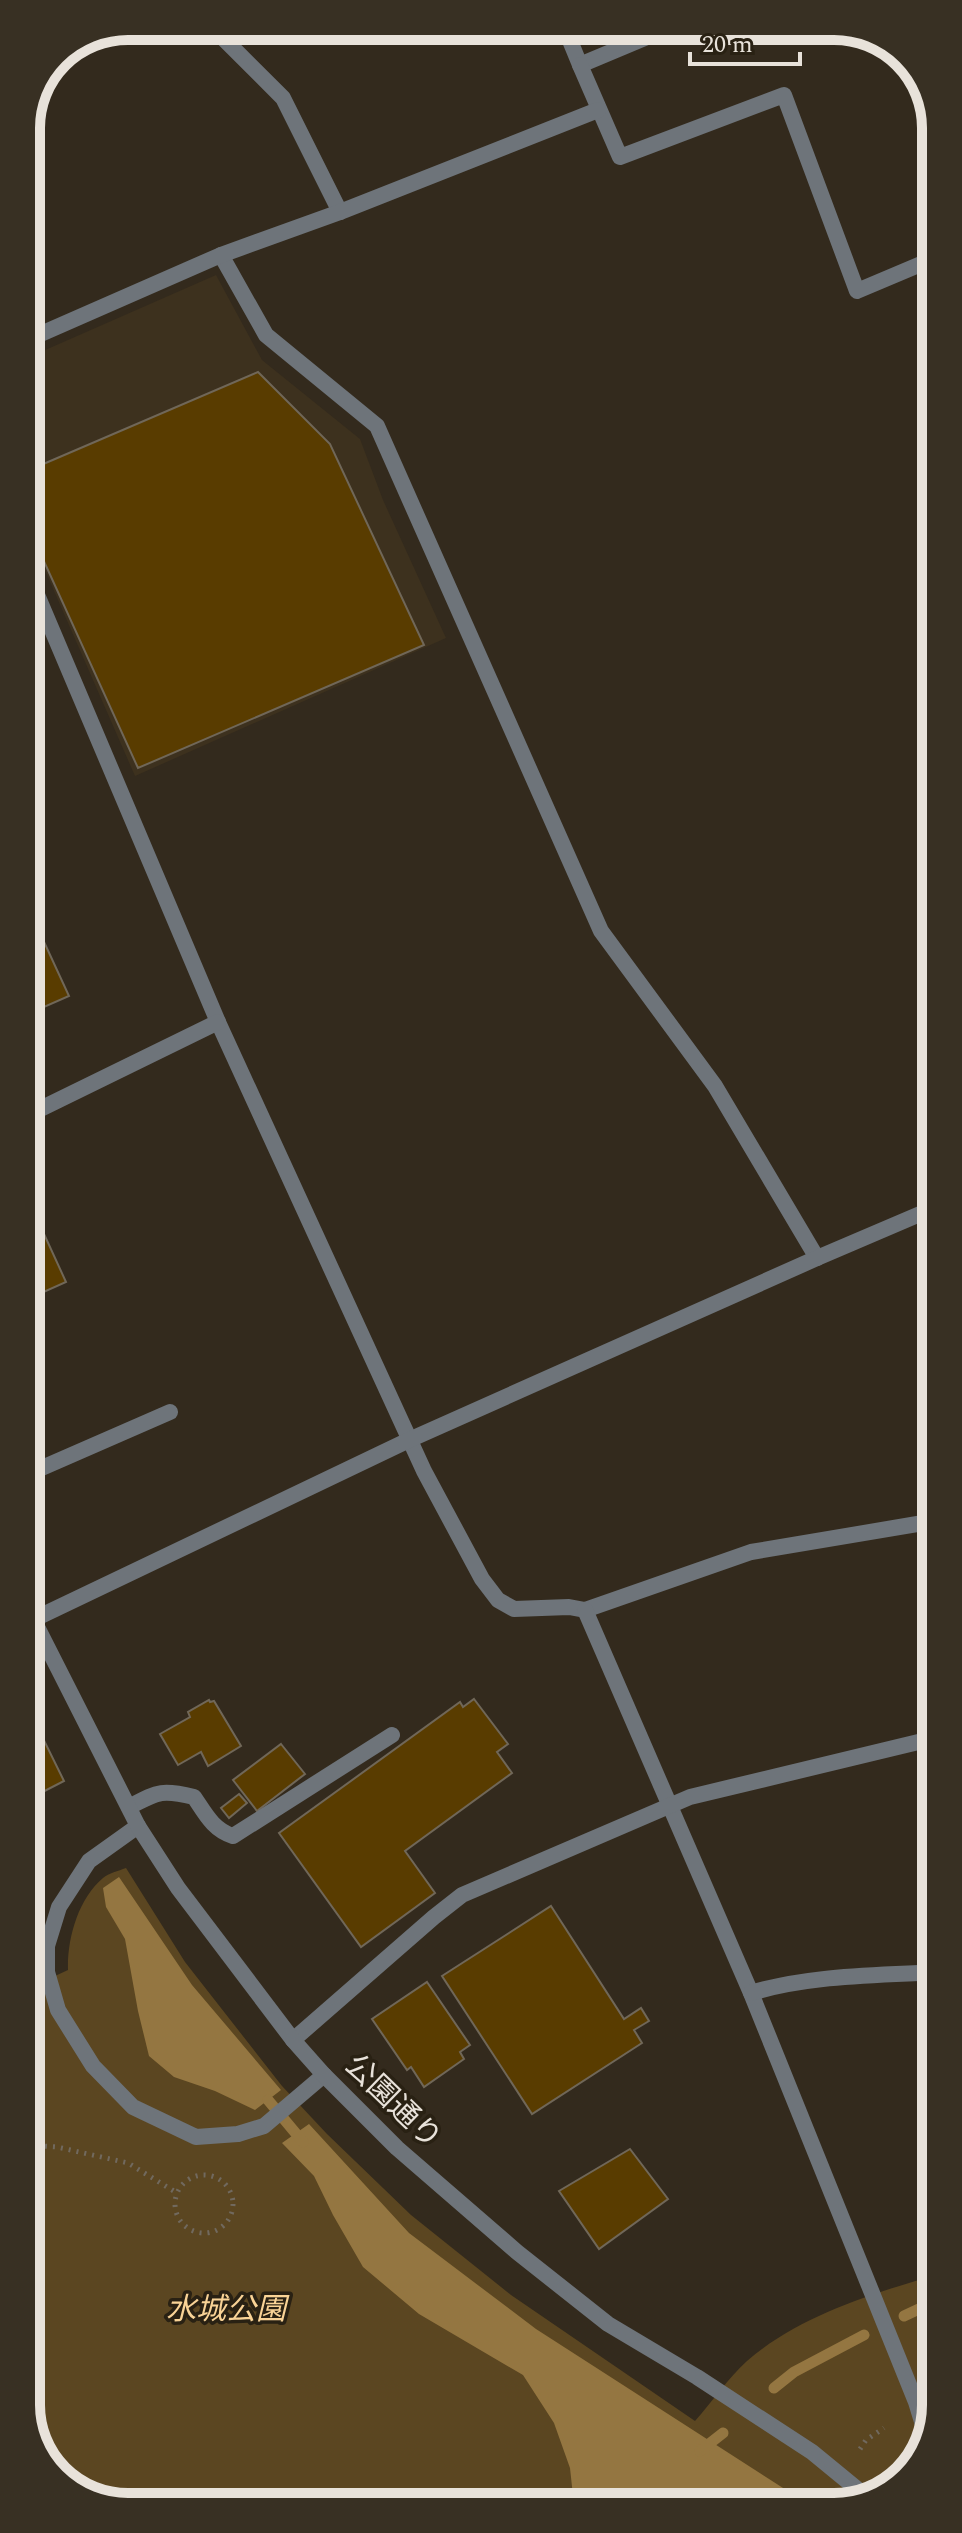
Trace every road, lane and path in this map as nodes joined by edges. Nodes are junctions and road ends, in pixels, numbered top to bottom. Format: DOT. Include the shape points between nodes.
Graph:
graph roads {
  1 [pos="225,40"];
  2 [pos="570,40"];
  3 [pos="640,40"];
  4 [pos="580,65"];
  5 [pos="598,110"];
  6 [pos="340,212"];
  7 [pos="221,255"];
  8 [pos="922,264"];
  9 [pos="40,334"];
  10 [pos="40,602"];
  11 [pos="218,1022"];
  12 [pos="40,1109"];
  13 [pos="922,1213"];
  14 [pos="817,1258"];
  15 [pos="170,1412"];
  16 [pos="409,1440"];
  17 [pos="40,1469"];
  18 [pos="922,1523"];
  19 [pos="585,1610"];
  20 [pos="40,1612"];
  21 [pos="40,1636"];
  22 [pos="392,1735"];
  23 [pos="922,1741"];
  24 [pos="669,1806"];
  25 [pos="129,1807"];
  26 [pos="138,1826"];
  27 [pos="922,1973"];
  28 [pos="751,1993"];
  29 [pos="293,2040"];
  30 [pos="324,2075"];
  31 [pos="40,2146"];
  32 [pos="217,2168"];
  33 [pos="215,2176"];
  34 [pos="177,2193"];
  35 [pos="921,2417"];
  36 [pos="884,2428"];
  37 [pos="860,2449"];
  38 [pos="858,2490"];
  1 -- 6 [label="street" via="283,98"];
  2 -- 4 [label="street"];
  3 -- 4 [label="street"];
  4 -- 5 [label="street"];
  5 -- 6 [label="street"];
  5 -- 8 [label="street" via="620,157 784,95 857,291"];
  6 -- 7 [label="street"];
  7 -- 9 [label="street"];
  7 -- 14 [label="street" via="266,335 377,426 601,931 715,1086"];
  10 -- 11 [label="street"];
  11 -- 12 [label="street"];
  11 -- 16 [label="street"];
  13 -- 14 [label="street"];
  14 -- 16 [label="street"];
  15 -- 17 [label="street"];
  16 -- 19 [label="street" via="498,1600 514,1609"];
  16 -- 20 [label="street"];
  18 -- 19 [label="street" via="751,1552"];
  19 -- 24 [label="street"];
  21 -- 25 [label="street, 公園通り"];
  22 -- 25 [label="street" via="233,1836 212,1823 194,1797 168,1791"];
  23 -- 24 [label="street"];
  24 -- 28 [label="street"];
  24 -- 29 [label="street" via="462,1895"];
  25 -- 26 [label="street, 公園通り"];
  26 -- 29 [label="street, 公園通り"];
  26 -- 30 [label="street" via="89,1861 59,1907 47,1946 47,1972 58,2010 93,2066 133,2107 196,2137 264,2126"];
  27 -- 28 [label="street" via="807,1980"];
  28 -- 35 [label="street"];
  29 -- 30 [label="street, 公園通り"];
  30 -- 38 [label="street, 公園通り" via="397,2148 608,2324 812,2452"];
  31 -- 34 [label="path" via="128,2163"];
  32 -- 33 [label="path"];
  33 -- 34 [label="path" via="193,2177"];
  33 -- 34 [label="path" via="225,2182 234,2203 232,2215 216,2231 194,2231 184,2225 177,2216"];
  36 -- 37 [label="path"];
}
